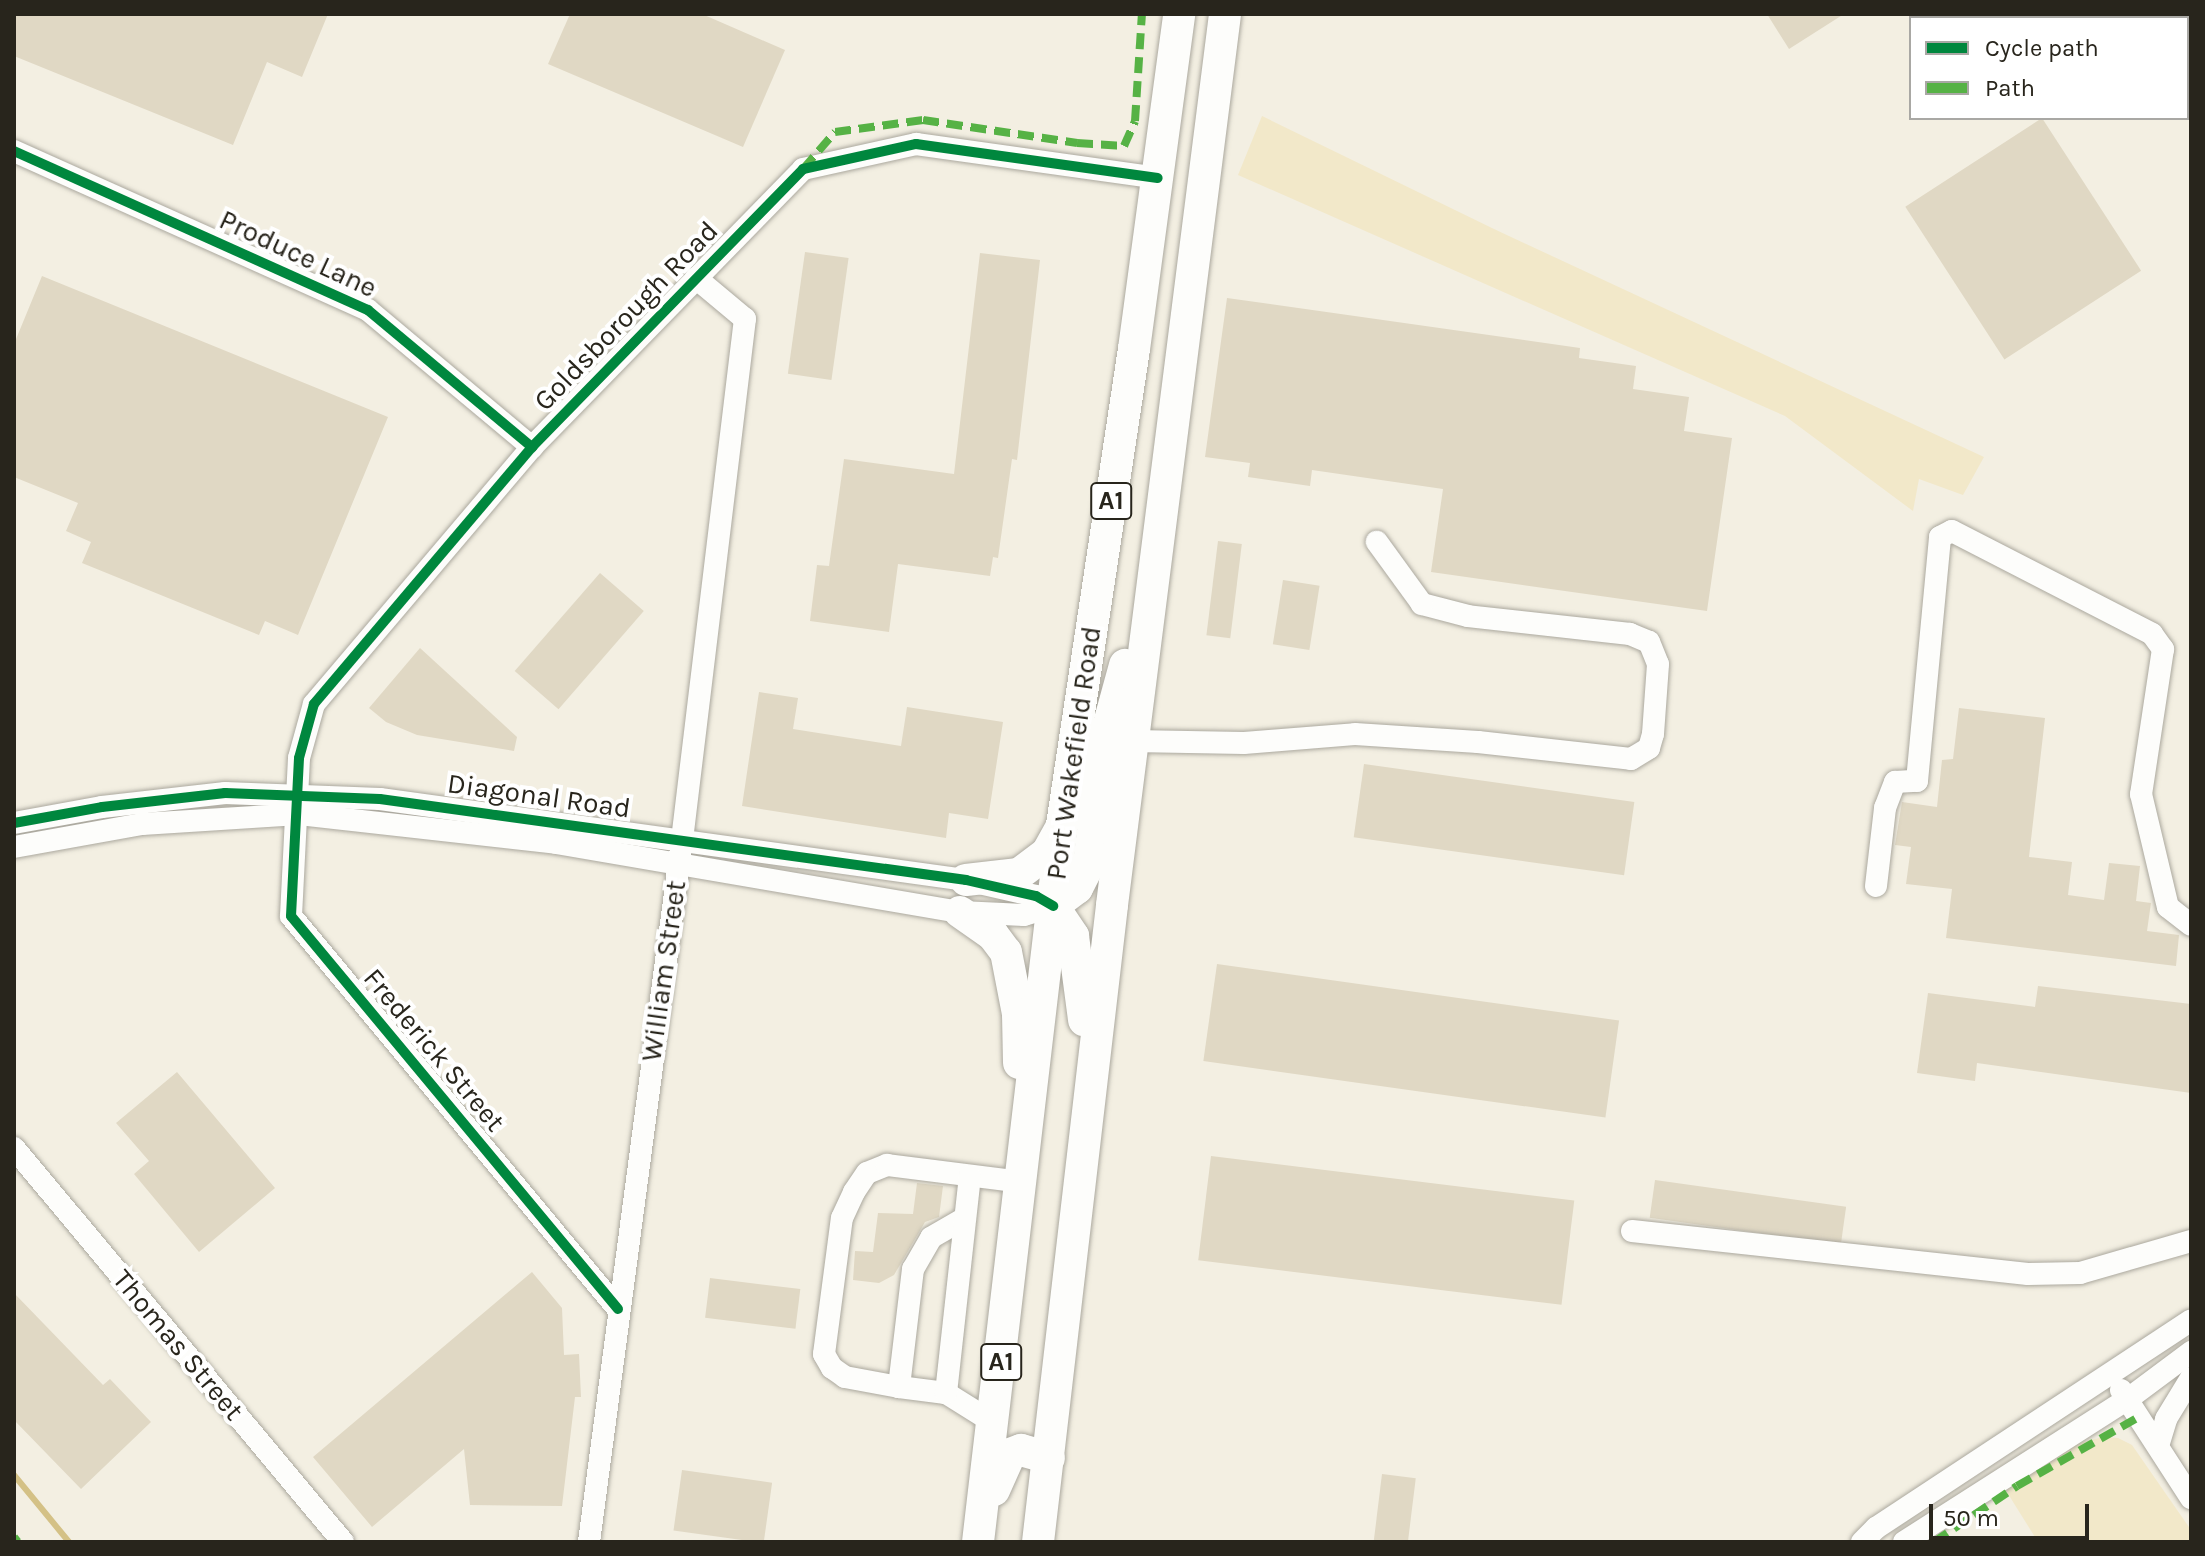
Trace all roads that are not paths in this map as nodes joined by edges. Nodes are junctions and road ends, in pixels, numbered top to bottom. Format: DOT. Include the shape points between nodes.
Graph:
graph roads {
  1 [pos="1179,14"];
  2 [pos="1225,14"];
  3 [pos="14,151"];
  4 [pos="1158,178"];
  5 [pos="696,278"];
  6 [pos="532,447"];
  7 [pos="1377,542"];
  8 [pos="1155,554"];
  9 [pos="1132,741"];
  10 [pos="299,804"];
  11 [pos="14,823"];
  12 [pos="1062,825"];
  13 [pos="682,840"];
  14 [pos="14,847"];
  15 [pos="679,863"];
  16 [pos="966,880"];
  17 [pos="1876,886"];
  18 [pos="1053,906"];
  19 [pos="960,912"];
  20 [pos="2191,925"];
  21 [pos="1089,1090"];
  22 [pos="14,1148"];
  23 [pos="970,1176"];
  24 [pos="1022,1182"];
  25 [pos="965,1218"];
  26 [pos="1632,1231"];
  27 [pos="2191,1241"];
  28 [pos="618,1309"];
  29 [pos="2191,1320"];
  30 [pos="2191,1352"];
  31 [pos="2111,1376"];
  32 [pos="2191,1378"];
  33 [pos="899,1387"];
  34 [pos="946,1393"];
  35 [pos="2128,1399"];
  36 [pos="994,1423"];
  37 [pos="2158,1446"];
  38 [pos="1049,1458"];
  39 [pos="2191,1498"];
  40 [pos="980,1530"];
  41 [pos="343,1542"];
  42 [pos="589,1542"];
  43 [pos="1038,1542"];
  44 [pos="1862,1542"];
  45 [pos="1904,1542"];
  1 -- 4 [label="highway, Port Wakefield Road / A1"];
  2 -- 8 [label="highway, Port Wakefield Road / A1"];
  3 -- 6 [label="street, Produce Lane" via="368,310"];
  4 -- 5 [label="street, Goldsborough Road" via="916,144 803,169"];
  4 -- 12 [label="highway, Port Wakefield Road / A1"];
  5 -- 6 [label="street, Goldsborough Road"];
  5 -- 13 [label="street, William Street" via="745,319"];
  6 -- 10 [label="street, Goldsborough Road" via="314,704 299,758"];
  7 -- 9 [label="street" via="1422,604 1468,616 1630,634 1649,642 1658,664 1649,748 1631,759 1355,734 1244,743"];
  8 -- 9 [label="highway, Port Wakefield Road / A1"];
  8 -- 18 [label="highway" via="1104,742 1089,864 1077,888"];
  9 -- 21 [label="highway, Port Wakefield Road / A1"];
  10 -- 11 [label="street, Diagonal Road" via="187,796"];
  10 -- 13 [label="street, Diagonal Road" via="453,808"];
  10 -- 14 [label="street, Diagonal Road"];
  10 -- 15 [label="street, Diagonal Road"];
  10 -- 28 [label="street, Frederick Street" via="291,916"];
  12 -- 16 [label="highway" via="1047,853 1019,874"];
  12 -- 18 [label="highway, Port Wakefield Road / A1"];
  13 -- 15 [label="street, William Street"];
  13 -- 16 [label="street, Diagonal Road"];
  15 -- 19 [label="street, Diagonal Road"];
  15 -- 28 [label="street, William Street"];
  16 -- 18 [label="street, Diagonal Road" via="1036,896"];
  17 -- 20 [label="street" via="1885,808 1895,782 1917,781 1940,537 1952,531 2152,634 2163,649 2141,794 2168,907"];
  18 -- 19 [label="street, Diagonal Road" via="1035,914"];
  18 -- 21 [label="highway" via="1073,936"];
  18 -- 24 [label="highway, Port Wakefield Road / A1"];
  19 -- 24 [label="highway" via="1001,943 1013,979"];
  21 -- 38 [label="highway, Port Wakefield Road / A1"];
  22 -- 41 [label="street, Thomas Street"];
  23 -- 24 [label="street"];
  23 -- 25 [label="street"];
  23 -- 33 [label="street" via="887,1165 867,1173 842,1218 826,1359 850,1379"];
  24 -- 36 [label="highway, Port Wakefield Road / A1"];
  25 -- 33 [label="street" via="931,1238 913,1269"];
  25 -- 34 [label="street"];
  26 -- 27 [label="street" via="2028,1274 2080,1273"];
  28 -- 42 [label="street, William Street"];
  29 -- 31 [label="street"];
  30 -- 35 [label="street"];
  31 -- 35 [label="street"];
  31 -- 44 [label="street"];
  32 -- 37 [label="street" via="2166,1419"];
  33 -- 34 [label="street"];
  34 -- 36 [label="street"];
  35 -- 37 [label="street"];
  35 -- 45 [label="street"];
  36 -- 40 [label="highway, Port Wakefield Road / A1"];
  37 -- 39 [label="street"];
  38 -- 40 [label="highway" via="1021,1450 1010,1454"];
  38 -- 43 [label="highway, Port Wakefield Road / A1"];
}
